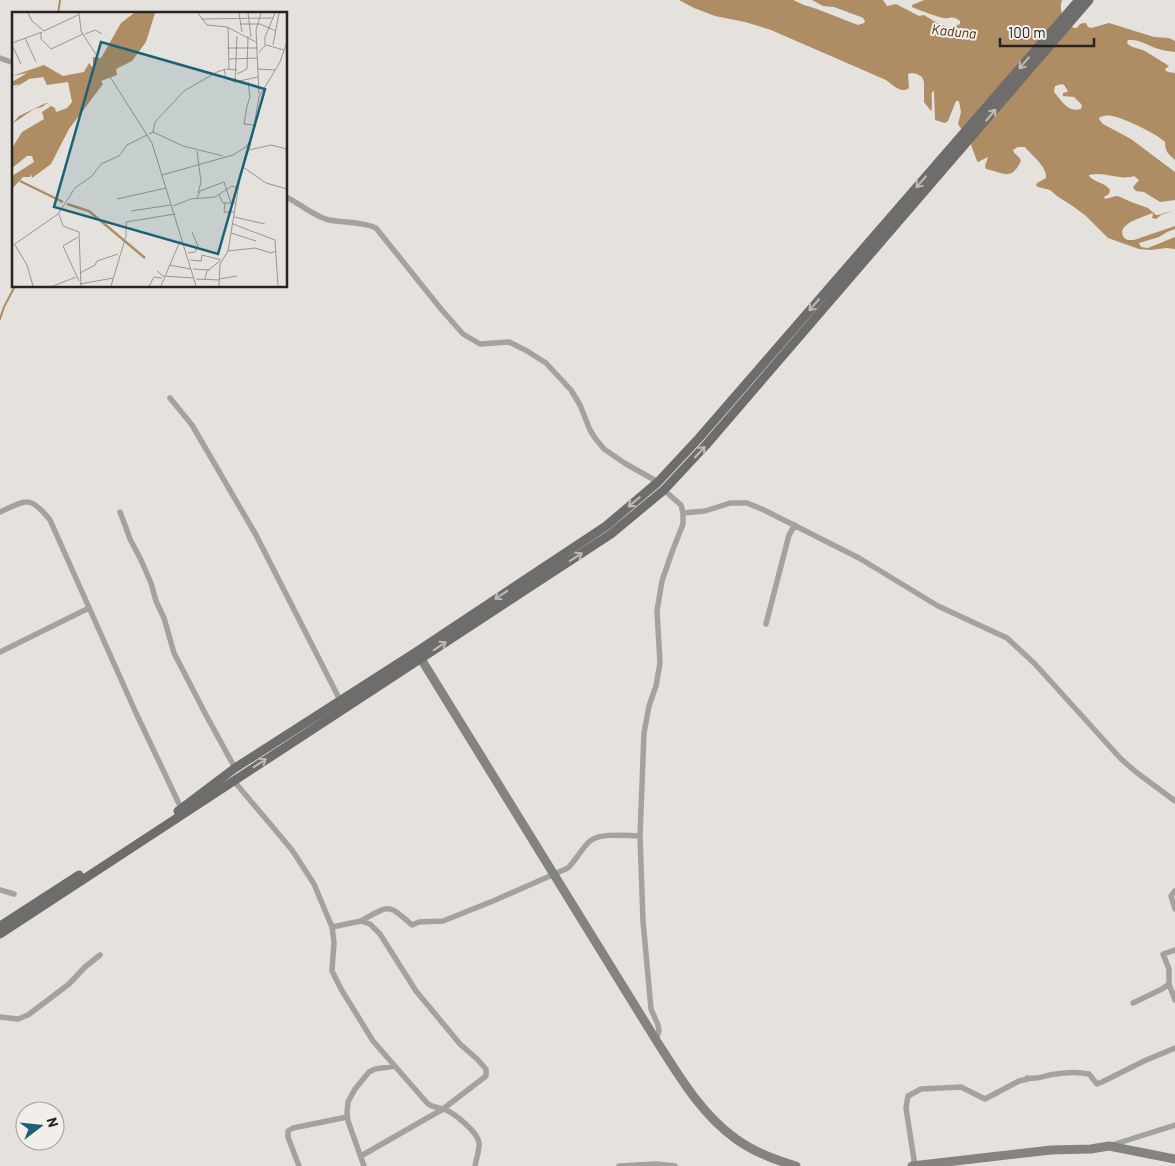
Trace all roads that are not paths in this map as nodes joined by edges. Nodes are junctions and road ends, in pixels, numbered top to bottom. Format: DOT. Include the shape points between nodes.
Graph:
graph roads {
  1 [pos="1079,0"];
  2 [pos="1089,0"];
  3 [pos="0,58"];
  4 [pos="12,62"];
  5 [pos="956,149"];
  6 [pos="288,198"];
  7 [pos="170,398"];
  8 [pos="661,486"];
  9 [pos="0,512"];
  10 [pos="120,512"];
  11 [pos="683,513"];
  12 [pos="795,525"];
  13 [pos="89,608"];
  14 [pos="766,624"];
  15 [pos="0,652"];
  16 [pos="418,655"];
  17 [pos="340,700"];
  18 [pos="235,768"];
  19 [pos="234,781"];
  20 [pos="1175,801"];
  21 [pos="181,808"];
  22 [pos="640,836"];
  23 [pos="554,875"];
  24 [pos="0,890"];
  25 [pos="1175,891"];
  26 [pos="14,894"];
  27 [pos="1175,909"];
  28 [pos="361,921"];
  29 [pos="0,926"];
  30 [pos="332,927"];
  31 [pos="0,934"];
  32 [pos="1175,952"];
  33 [pos="100,955"];
  34 [pos="1169,984"];
  35 [pos="1175,1000"];
  36 [pos="1132,1002"];
  37 [pos="0,1017"];
  38 [pos="656,1040"];
  39 [pos="1175,1048"];
  40 [pos="395,1066"];
  41 [pos="443,1109"];
  42 [pos="348,1117"];
  43 [pos="1175,1125"];
  44 [pos="1110,1146"];
  45 [pos="361,1156"];
  46 [pos="1175,1159"];
  47 [pos="299,1166"];
  48 [pos="364,1166"];
  49 [pos="476,1166"];
  50 [pos="620,1166"];
  51 [pos="675,1166"];
  52 [pos="796,1166"];
  53 [pos="914,1166"];
  1 -- 5 [label="main road, one-way"];
  5 -- 2 [label="main road, one-way"];
  3 -- 4 [label="street"];
  5 -- 8 [label="main road" via="699,438"];
  6 -- 8 [label="street" via="316,216 376,228 463,334 480,344 509,342 546,364 571,390 594,438 604,449"];
  7 -- 17 [label="street" via="192,425 256,535"];
  8 -- 11 [label="street" via="681,505"];
  8 -- 16 [label="main road"];
  9 -- 13 [label="street" via="22,502 37,505 50,520"];
  10 -- 18 [label="street" via="151,583 174,652"];
  11 -- 12 [label="street" via="705,511 730,503 747,503"];
  11 -- 22 [label="street" via="683,524 662,581 657,611 660,663 644,733"];
  12 -- 14 [label="street" via="789,535"];
  12 -- 20 [label="street" via="860,558 938,606 1007,638 1036,664 1121,759"];
  13 -- 15 [label="street"];
  13 -- 21 [label="street"];
  16 -- 17 [label="main road"];
  19 -- 16 [label="main road, one-way"];
  16 -- 23 [label="main road"];
  17 -- 18 [label="main road"];
  18 -- 21 [label="main road"];
  19 -- 30 [label="street" via="292,850 314,884"];
  19 -- 31 [label="main road"];
  21 -- 29 [label="main road"];
  22 -- 23 [label="street" via="597,837 568,868"];
  22 -- 38 [label="street" via="642,921 651,1008 659,1031"];
  23 -- 28 [label="street" via="443,921 412,925 388,908"];
  23 -- 38 [label="main road"];
  24 -- 26 [label="street"];
  25 -- 27 [label="street" via="1171,896"];
  28 -- 30 [label="street"];
  28 -- 41 [label="street" via="370,924 380,934 416,991 460,1044 486,1068 486,1076"];
  30 -- 40 [label="street" via="332,971 335,979 373,1041"];
  32 -- 34 [label="street" via="1163,954 1169,969"];
  33 -- 37 [label="street" via="69,984 28,1014 18,1019"];
  34 -- 35 [label="street"];
  34 -- 36 [label="street"];
  38 -- 52 [label="main road" via="694,1098 720,1125 756,1151"];
  39 -- 53 [label="street" via="1097,1084 1089,1074 1055,1074 1019,1081 985,1099 962,1087 922,1089 908,1096 906,1108"];
  40 -- 41 [label="street" via="428,1104"];
  40 -- 42 [label="street" via="369,1072 348,1102"];
  41 -- 45 [label="street"];
  41 -- 49 [label="street" via="454,1114 476,1135 479,1143"];
  42 -- 45 [label="street"];
  42 -- 47 [label="street" via="288,1131"];
  43 -- 44 [label="street"];
  44 -- 46 [label="main road"];
  44 -- 53 [label="main road"];
  45 -- 48 [label="street"];
  50 -- 51 [label="street"];
}
